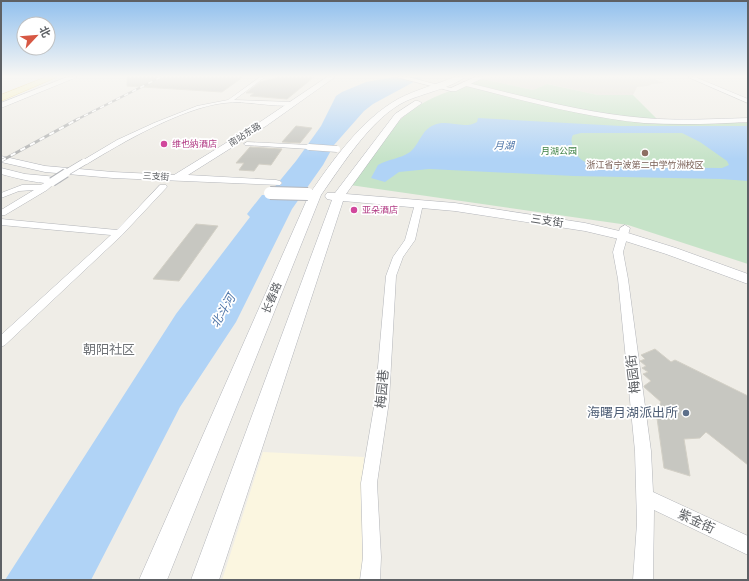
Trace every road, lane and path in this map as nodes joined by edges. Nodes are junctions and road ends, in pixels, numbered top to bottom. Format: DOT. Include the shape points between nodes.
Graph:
graph roads {
  1 [pos="210,104"];
  2 [pos="293,104"];
  3 [pos="304,104"];
  4 [pos="395,104"];
  5 [pos="415,104"];
  6 [pos="552,104"];
  7 [pos="748,120"];
  8 [pos="247,144"];
  9 [pos="342,149"];
  10 [pos="1,159"];
  11 [pos="1,171"];
  12 [pos="176,178"];
  13 [pos="193,179"];
  14 [pos="163,187"];
  15 [pos="44,188"];
  16 [pos="273,188"];
  17 [pos="314,190"];
  18 [pos="342,192"];
  19 [pos="1,196"];
  20 [pos="419,204"];
  21 [pos="1,218"];
  22 [pos="120,232"];
  23 [pos="624,232"];
  24 [pos="748,268"];
  25 [pos="748,279"];
  26 [pos="1,342"];
  27 [pos="645,498"];
  28 [pos="748,546"];
  29 [pos="154,580"];
  30 [pos="205,580"];
  31 [pos="370,580"];
  32 [pos="643,580"];
  1 -- 15 [label="street, bridge" via="153,125 119,142"];
  2 -- 12 [label="main road, 南站东路"];
  3 -- 8 [label="main road, 南站东路"];
  4 -- 9 [label="main road, 长春路"];
  5 -- 18 [label="main road, 长春路" via="398,116"];
  6 -- 7 [label="street" via="668,122"];
  8 -- 9 [label="street, bridge"];
  8 -- 13 [label="main road, 南站东路"];
  9 -- 17 [label="main road, 长春路"];
  10 -- 12 [label="main road, 三支街" via="45,169"];
  11 -- 14 [label="main road, 三支街" via="26,177"];
  12 -- 13 [label="main road, 三支街"];
  13 -- 16 [label="main road, 三支街"];
  14 -- 16 [label="main road, 三支街"];
  14 -- 22 [label="street"];
  15 -- 19 [label="street" via="15,188"];
  15 -- 21 [label="street"];
  16 -- 17 [label="main road, 三支街, bridge"];
  17 -- 18 [label="main road, 三支街"];
  17 -- 29 [label="main road, 长春路"];
  18 -- 20 [label="main road, 三支街"];
  18 -- 23 [label="main road, 三支街" via="435,197"];
  18 -- 30 [label="main road, 长春路"];
  20 -- 23 [label="main road, 三支街"];
  20 -- 31 [label="street, 梅园巷" via="410,240 398,257 391,276 382,401 370,483"];
  21 -- 22 [label="street"];
  22 -- 26 [label="street"];
  23 -- 24 [label="main road, 三支街"];
  23 -- 25 [label="main road, 三支街"];
  23 -- 27 [label="street, 梅园街" via="618,252 643,451"];
  27 -- 28 [label="street, 紫金街"];
  27 -- 32 [label="street, 梅园街"];
}
